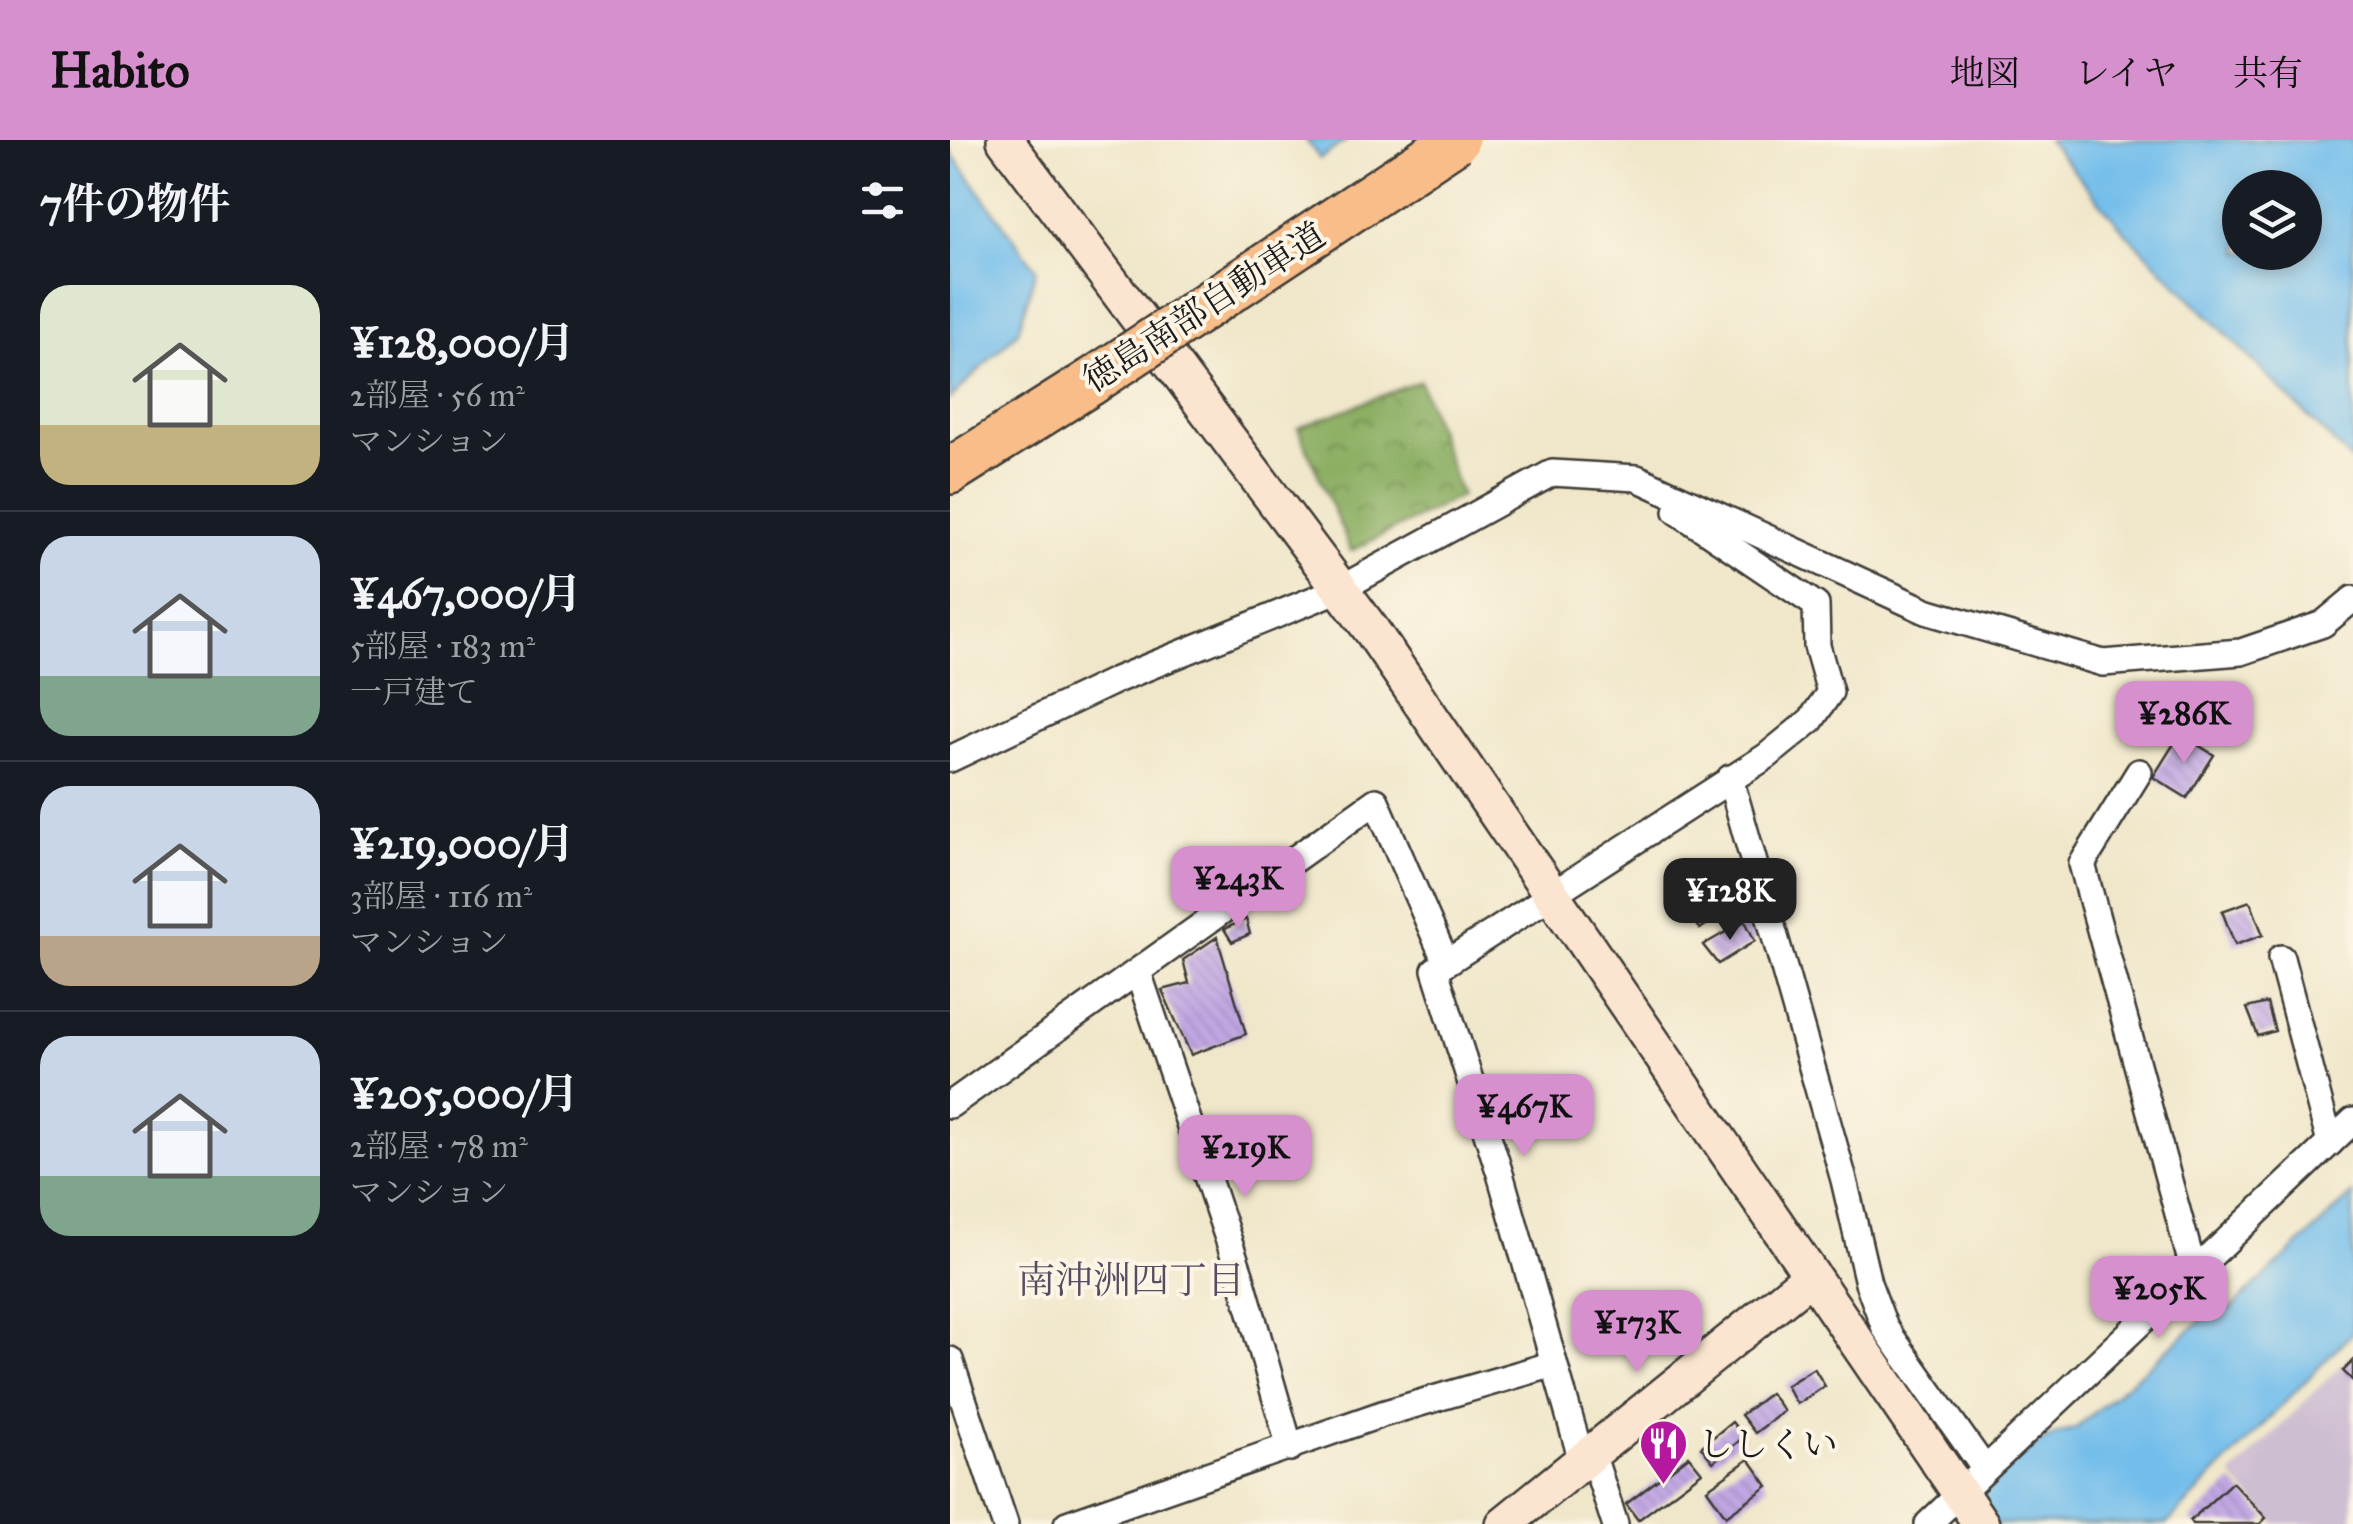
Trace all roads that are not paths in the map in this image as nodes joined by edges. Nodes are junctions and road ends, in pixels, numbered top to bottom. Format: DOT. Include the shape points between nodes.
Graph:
graph roads {
  1 [pos="1005,140"];
  2 [pos="1456,140"];
  3 [pos="950,471"];
  4 [pos="1604,476"];
  5 [pos="1340,589"];
  6 [pos="2353,600"];
  7 [pos="950,759"];
  8 [pos="2139,772"];
  9 [pos="1730,778"];
  10 [pos="1552,892"];
  11 [pos="2281,958"];
  12 [pos="1446,962"];
  13 [pos="1138,972"];
  14 [pos="950,1105"];
  15 [pos="2353,1121"];
  16 [pos="2330,1143"];
  17 [pos="2194,1272"];
  18 [pos="1811,1276"];
  19 [pos="950,1360"];
  20 [pos="1554,1364"];
  21 [pos="1290,1448"];
  22 [pos="1587,1457"];
  23 [pos="1971,1480"];
  24 [pos="1005,1524"];
  25 [pos="1066,1524"];
  26 [pos="1504,1524"];
  27 [pos="1615,1524"];
  28 [pos="1928,1524"];
  29 [pos="1981,1524"];
  1 -- 5 [label="street"];
  2 -- 3 [label="highway, 徳島南部自動車道, bridge"];
  4 -- 5 [label="street" via="1552,473"];
  4 -- 6 [label="street" via="1636,478 1926,611 2102,663 2242,652 2323,624"];
  4 -- 9 [label="street" via="1678,511 1816,605 1817,646 1830,692 1811,720"];
  5 -- 7 [label="street" via="1116,680"];
  5 -- 10 [label="street"];
  8 -- 17 [label="street" via="2082,864"];
  9 -- 10 [label="street"];
  9 -- 23 [label="street" via="1874,1298"];
  10 -- 12 [label="street"];
  10 -- 18 [label="street"];
  11 -- 16 [label="street"];
  12 -- 13 [label="street" via="1376,801"];
  12 -- 20 [label="street" via="1435,970"];
  13 -- 14 [label="street"];
  13 -- 21 [label="street" via="1240,1274"];
  15 -- 16 [label="street"];
  16 -- 17 [label="street"];
  17 -- 23 [label="street"];
  18 -- 22 [label="street"];
  18 -- 23 [label="street"];
  19 -- 24 [label="street"];
  20 -- 21 [label="street"];
  20 -- 22 [label="street"];
  21 -- 25 [label="street"];
  22 -- 26 [label="street"];
  22 -- 27 [label="street"];
  23 -- 28 [label="street"];
  23 -- 29 [label="street"];
}
